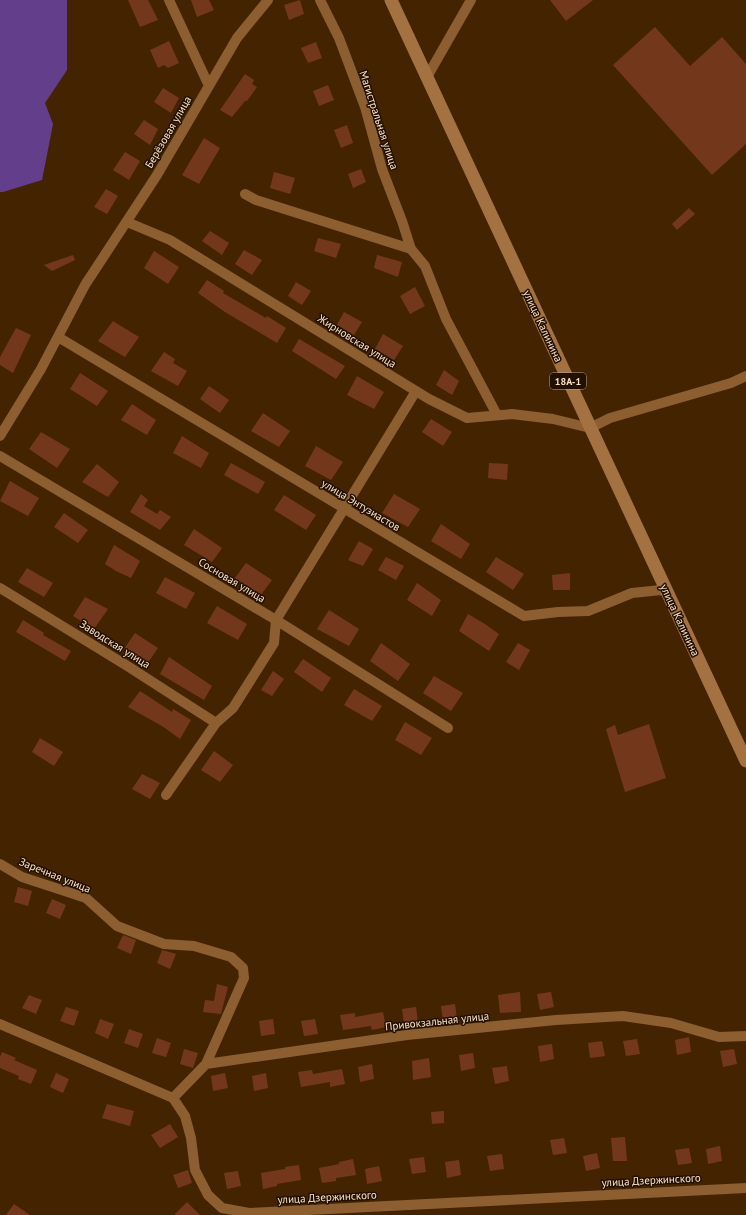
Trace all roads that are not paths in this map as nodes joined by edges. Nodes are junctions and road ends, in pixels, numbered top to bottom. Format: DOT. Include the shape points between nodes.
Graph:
graph roads {
  1 [pos="168,0"];
  2 [pos="268,0"];
  3 [pos="320,0"];
  4 [pos="391,0"];
  5 [pos="472,0"];
  6 [pos="427,77"];
  7 [pos="209,86"];
  8 [pos="246,194"];
  9 [pos="127,222"];
  10 [pos="411,249"];
  11 [pos="58,337"];
  12 [pos="746,376"];
  13 [pos="416,391"];
  14 [pos="497,415"];
  15 [pos="590,428"];
  16 [pos="0,436"];
  17 [pos="0,456"];
  18 [pos="344,509"];
  19 [pos="0,588"];
  20 [pos="668,594"];
  21 [pos="276,620"];
  22 [pos="216,723"];
  23 [pos="448,728"];
  24 [pos="746,761"];
  25 [pos="166,795"];
  26 [pos="0,864"];
  27 [pos="0,1024"];
  28 [pos="746,1036"];
  29 [pos="206,1064"];
  30 [pos="173,1098"];
  31 [pos="746,1188"];
  32 [pos="228,1212"];
  1 -- 7 [label="street"];
  2 -- 7 [label="street, Берёзовая улица" via="237,38"];
  3 -- 10 [label="street, Магистральная улица" via="339,38 362,100 382,169"];
  4 -- 6 [label="main road, улица Калинина / 18А-1"];
  5 -- 6 [label="street"];
  6 -- 15 [label="main road, улица Калинина / 18А-1"];
  7 -- 9 [label="street, Берёзовая улица"];
  8 -- 10 [label="street" via="256,200"];
  9 -- 11 [label="street, Берёзовая улица" via="85,285"];
  9 -- 13 [label="street, Жирновская улица" via="170,240"];
  10 -- 14 [label="street, Магистральная улица" via="425,266 446,319"];
  11 -- 16 [label="street, Берёзовая улица"];
  11 -- 18 [label="street, улица Энтузиастов"];
  12 -- 15 [label="street" via="731,383 610,418"];
  13 -- 14 [label="street, Жирновская улица" via="467,418"];
  13 -- 18 [label="street"];
  14 -- 15 [label="street, Жирновская улица" via="512,414 553,419"];
  15 -- 20 [label="main road, улица Калинина / 18А-1"];
  17 -- 21 [label="street, Сосновая улица"];
  18 -- 20 [label="street, улица Энтузиастов" via="524,616 588,611 632,594 661,590"];
  18 -- 21 [label="street"];
  19 -- 22 [label="street, Заводская улица" via="129,666"];
  20 -- 24 [label="main road, улица Калинина / 18А-1"];
  21 -- 22 [label="street" via="274,643 233,708"];
  21 -- 23 [label="street, Сосновая улица"];
  22 -- 25 [label="street"];
  26 -- 29 [label="street, Заречная улица" via="22,877 86,898 117,926 164,944 194,946 231,958 244,968 244,978"];
  27 -- 30 [label="street"];
  28 -- 29 [label="street, Привокзальная улица" via="720,1036 671,1023 623,1016 407,1035"];
  29 -- 30 [label="street"];
  30 -- 32 [label="street, улица Дзержинского" via="185,1116 195,1170 208,1195"];
  31 -- 32 [label="street, улица Дзержинского"];
}
